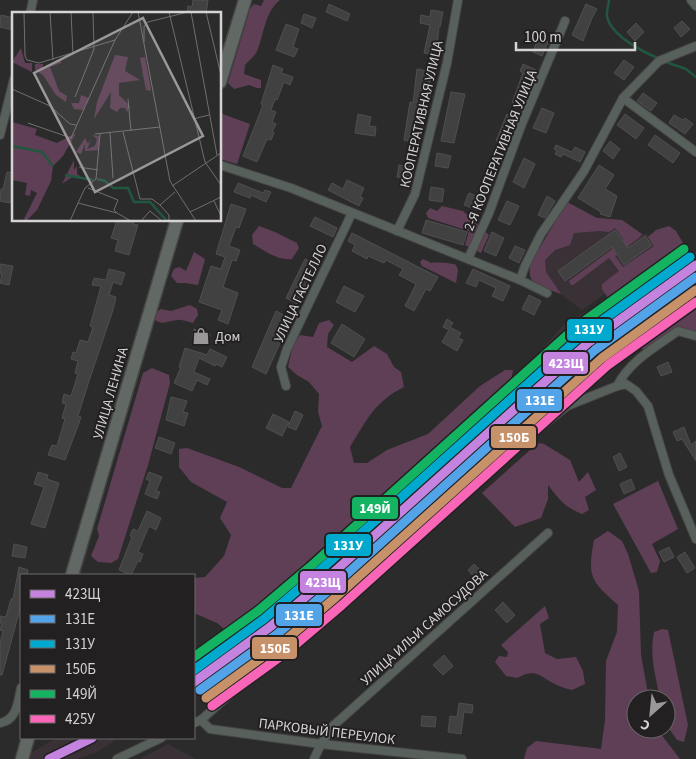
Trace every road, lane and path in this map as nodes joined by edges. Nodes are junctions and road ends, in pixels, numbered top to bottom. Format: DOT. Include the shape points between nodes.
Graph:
graph roads {
  1 [pos="245,0"];
  2 [pos="458,0"];
  3 [pos="691,0"];
  4 [pos="696,6"];
  5 [pos="565,21"];
  6 [pos="696,46"];
  7 [pos="221,79"];
  8 [pos="12,85"];
  9 [pos="623,98"];
  10 [pos="3,114"];
  11 [pos="0,135"];
  12 [pos="696,152"];
  13 [pos="221,165"];
  14 [pos="352,212"];
  15 [pos="177,221"];
  16 [pos="397,230"];
  17 [pos="468,259"];
  18 [pos="520,280"];
  19 [pos="547,293"];
  20 [pos="696,336"];
  21 [pos="286,386"];
  22 [pos="616,386"];
  23 [pos="548,533"];
  24 [pos="696,539"];
  25 [pos="72,574"];
  26 [pos="20,692"];
  27 [pos="197,721"];
  28 [pos="0,723"];
  29 [pos="28,739"];
  30 [pos="159,739"];
  31 [pos="321,744"];
  32 [pos="451,758"];
  33 [pos="22,759"];
  34 [pos="117,759"];
  35 [pos="314,759"];
  36 [pos="462,759"];
  1 -- 7 [label="main road"];
  2 -- 16 [label="street, КООПЕРАТИВНАЯ УЛИЦА" via="447,63 416,194"];
  3 -- 4 [label="street"];
  5 -- 17 [label="street, 2-Я КООПЕРАТИВНАЯ УЛИЦА"];
  6 -- 9 [label="street" via="659,61"];
  8 -- 10 [label="street"];
  9 -- 12 [label="street"];
  9 -- 18 [label="street" via="584,171 540,234"];
  10 -- 11 [label="street"];
  13 -- 14 [label="street"];
  14 -- 16 [label="street"];
  14 -- 21 [label="street, УЛИЦА ГАСТЕЛЛО" via="287,349 281,367"];
  15 -- 25 [label="main road, УЛИЦА ЛЕНИНА"];
  16 -- 17 [label="street"];
  17 -- 18 [label="street"];
  18 -- 19 [label="street"];
  20 -- 22 [label="street" via="678,331 640,356"];
  22 -- 24 [label="street" via="626,384 648,406 669,475"];
  22 -- 27 [label="street" via="567,406 491,466 372,579"];
  23 -- 31 [label="street, УЛИЦА ИЛЬИ САМОСУДОВА" via="333,726"];
  26 -- 28 [label="street" via="15,712 6,722"];
  27 -- 31 [label="street, ПАРКОВЫЙ ПЕРЕУЛОК" via="210,729"];
  29 -- 33 [label="main road"];
  30 -- 34 [label="street"];
  31 -- 32 [label="street, ПАРКОВЫЙ ПЕРЕУЛОК"];
  31 -- 35 [label="street, УЛИЦА ИЛЬИ САМОСУДОВА"];
  32 -- 36 [label="street, ПАРКОВЫЙ ПЕРЕУЛОК"];
}
